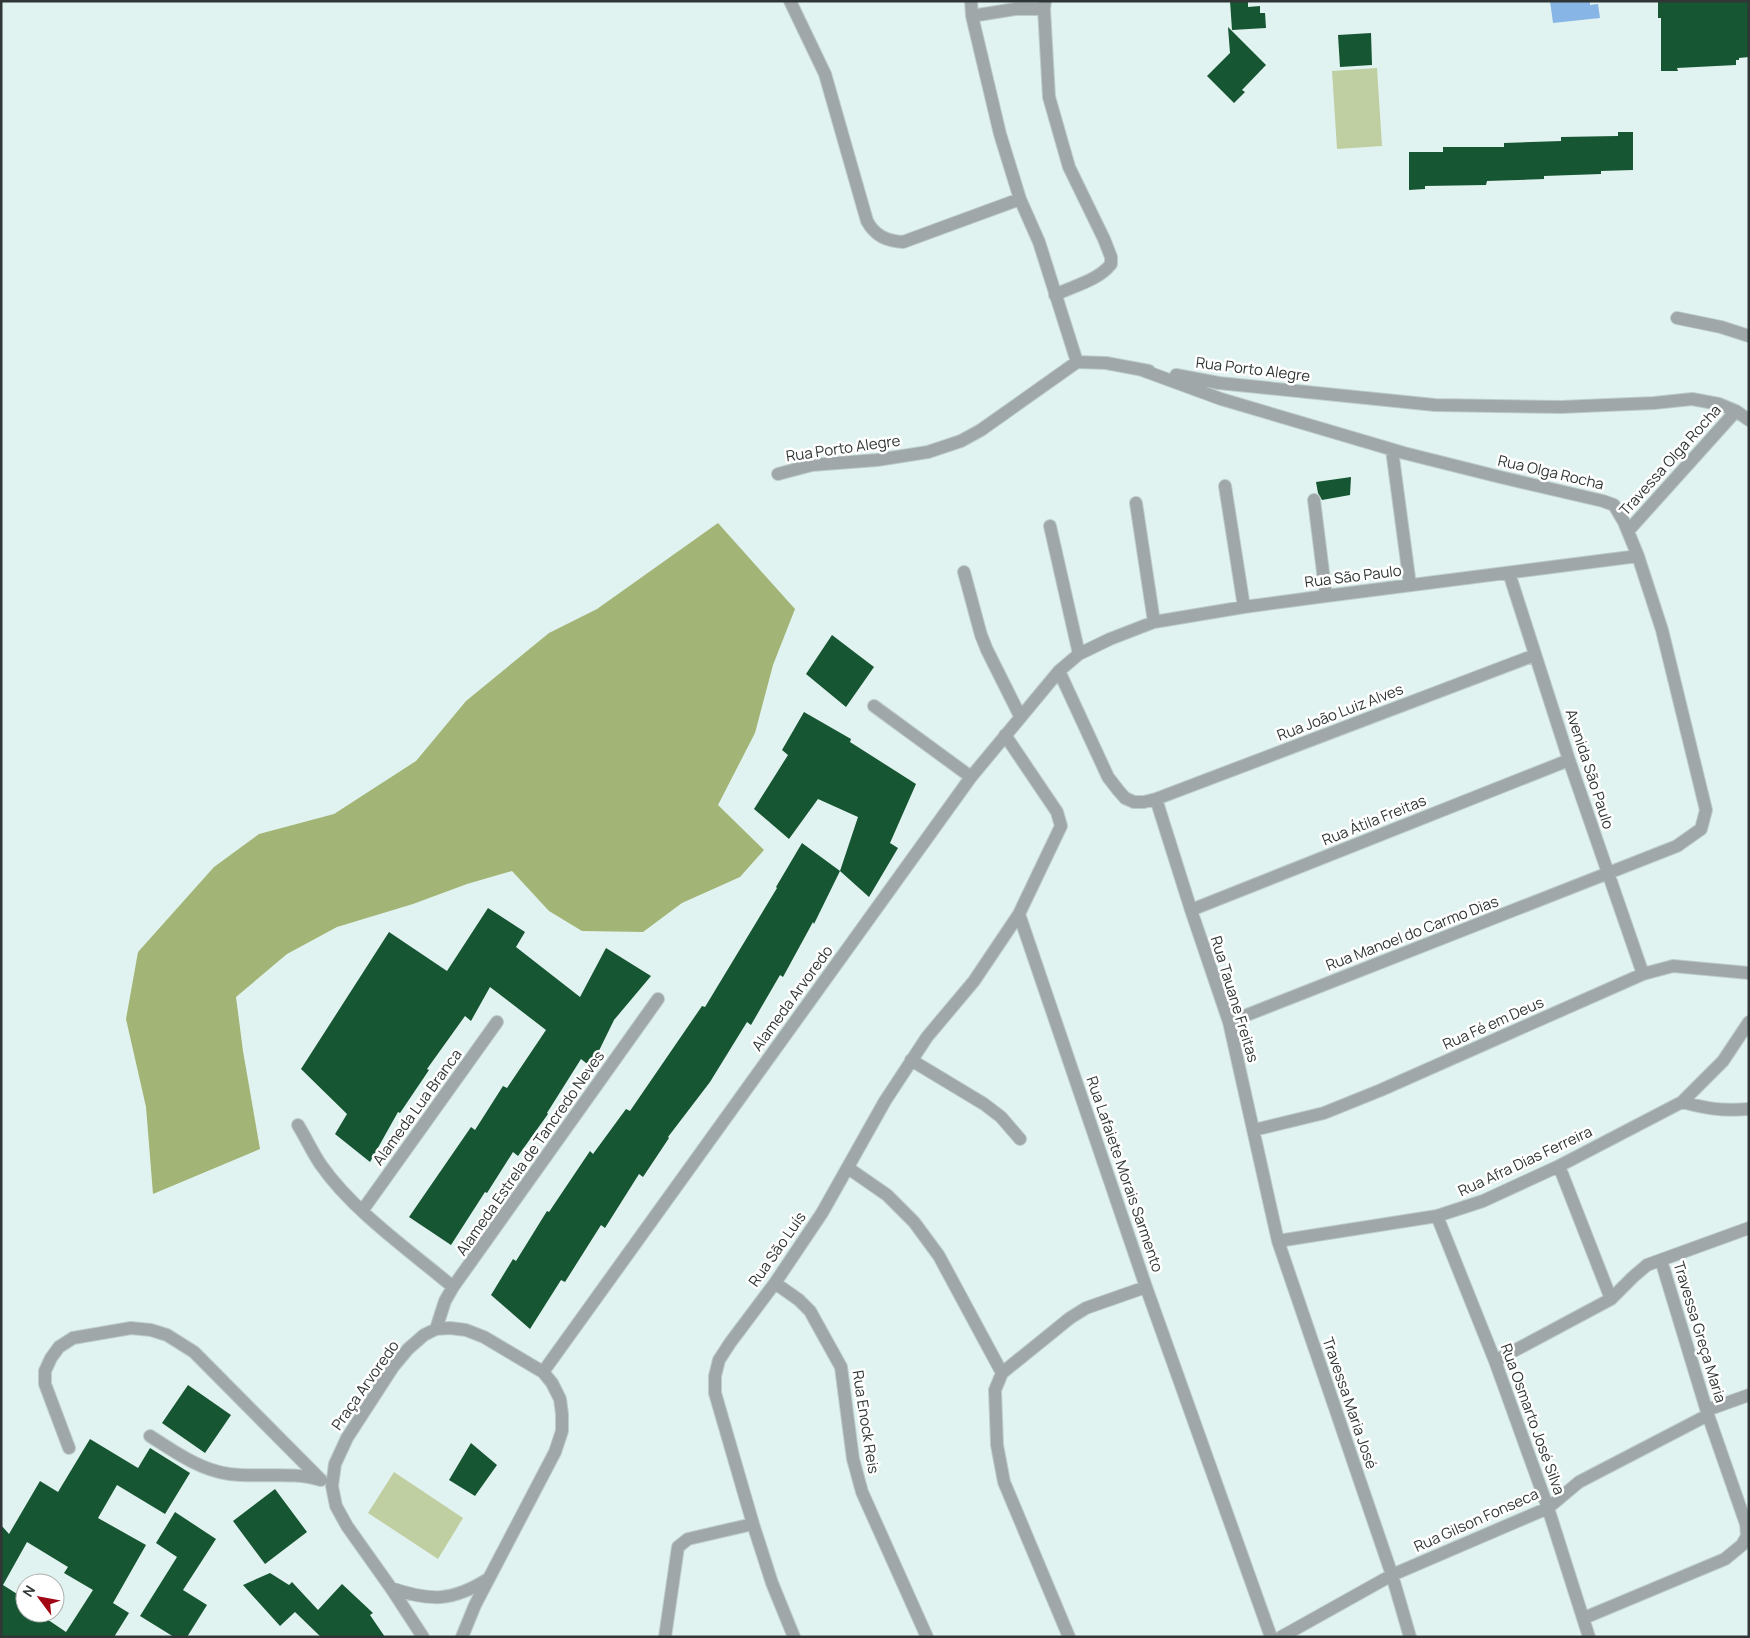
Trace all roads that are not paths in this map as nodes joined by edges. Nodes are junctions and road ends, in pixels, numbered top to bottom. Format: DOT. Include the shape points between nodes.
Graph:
graph roads {
  1 [pos="790,1"];
  2 [pos="971,1"];
  3 [pos="1044,5"];
  4 [pos="972,16"];
  5 [pos="1020,199"];
  6 [pos="1055,294"];
  7 [pos="1678,318"];
  8 [pos="1749,336"];
  9 [pos="1078,362"];
  10 [pos="1142,370"];
  11 [pos="1736,411"];
  12 [pos="1749,420"];
  13 [pos="1392,450"];
  14 [pos="778,474"];
  15 [pos="1225,486"];
  16 [pos="1314,500"];
  17 [pos="1136,503"];
  18 [pos="1050,526"];
  19 [pos="1628,531"];
  20 [pos="1638,556"];
  21 [pos="964,572"];
  22 [pos="1509,573"];
  23 [pos="1410,585"];
  24 [pos="1326,596"];
  25 [pos="1244,607"];
  26 [pos="1154,622"];
  27 [pos="1079,654"];
  28 [pos="1536,655"];
  29 [pos="1059,671"];
  30 [pos="874,706"];
  31 [pos="1020,716"];
  32 [pos="1005,735"];
  33 [pos="1569,760"];
  34 [pos="971,777"];
  35 [pos="1156,799"];
  36 [pos="1608,874"];
  37 [pos="1191,910"];
  38 [pos="1019,914"];
  39 [pos="1749,973"];
  40 [pos="1643,974"];
  41 [pos="658,999"];
  42 [pos="497,1022"];
  43 [pos="1228,1022"];
  44 [pos="1749,1022"];
  45 [pos="912,1060"];
  46 [pos="1682,1102"];
  47 [pos="1749,1109"];
  48 [pos="298,1124"];
  49 [pos="1254,1130"];
  50 [pos="1020,1139"];
  51 [pos="1558,1166"];
  52 [pos="848,1168"];
  53 [pos="362,1211"];
  54 [pos="1437,1216"];
  55 [pos="1749,1228"];
  56 [pos="1278,1241"];
  57 [pos="1661,1260"];
  58 [pos="775,1283"];
  59 [pos="453,1287"];
  60 [pos="1146,1287"];
  61 [pos="1611,1299"];
  62 [pos="436,1329"];
  63 [pos="1495,1361"];
  64 [pos="542,1372"];
  65 [pos="1002,1373"];
  66 [pos="1749,1395"];
  67 [pos="1708,1412"];
  68 [pos="150,1436"];
  69 [pos="69,1448"];
  70 [pos="326,1483"];
  71 [pos="1548,1508"];
  72 [pos="753,1524"];
  73 [pos="1392,1575"];
  74 [pos="490,1578"];
  75 [pos="391,1588"];
  76 [pos="1584,1618"];
  77 [pos="423,1637"];
  78 [pos="462,1637"];
  79 [pos="665,1637"];
  80 [pos="794,1637"];
  81 [pos="927,1637"];
  82 [pos="1069,1637"];
  83 [pos="1270,1637"];
  84 [pos="1281,1637"];
  85 [pos="1410,1637"];
  86 [pos="1589,1637"];
  1 -- 5 [label="street" via="825,74 868,221 881,237 903,242"];
  2 -- 4 [label="street"];
  3 -- 4 [label="street"];
  3 -- 6 [label="street" via="1049,97 1069,167 1111,257 1111,264 1106,270"];
  4 -- 5 [label="street" via="1000,134"];
  5 -- 6 [label="street" via="1039,242"];
  6 -- 9 [label="street"];
  7 -- 8 [label="street"];
  9 -- 10 [label="street, Rua Porto Alegre"];
  9 -- 14 [label="street, Rua Porto Alegre" via="961,441 928,452 812,465"];
  10 -- 11 [label="street, Rua Porto Alegre" via="1219,383 1435,405 1561,408 1692,399"];
  10 -- 13 [label="street, Rua Olga Rocha" via="1221,399"];
  11 -- 12 [label="street, Rua Porto Alegre"];
  11 -- 19 [label="street, Travessa Olga Rocha"];
  13 -- 19 [label="street, Rua Olga Rocha" via="1604,500 1614,505"];
  13 -- 23 [label="street"];
  15 -- 25 [label="street"];
  16 -- 24 [label="street"];
  17 -- 26 [label="street"];
  18 -- 27 [label="street"];
  19 -- 20 [label="street, Rua Olga Rocha"];
  20 -- 22 [label="street, Rua São Paulo"];
  20 -- 36 [label="street, Rua Olga Rocha" via="1662,630 1706,810 1701,829 1677,846"];
  21 -- 31 [label="street" via="986,650"];
  22 -- 23 [label="street, Rua São Paulo"];
  22 -- 28 [label="street, Avenida São Paulo"];
  23 -- 24 [label="street, Rua São Paulo"];
  24 -- 25 [label="street, Rua São Paulo"];
  25 -- 26 [label="street, Rua São Paulo"];
  26 -- 27 [label="street, Rua São Paulo"];
  27 -- 29 [label="street, Alameda Arvoredo"];
  28 -- 33 [label="street, Avenida São Paulo"];
  28 -- 35 [label="street, Rua João Luiz Alves"];
  29 -- 31 [label="street, Alameda Arvoredo"];
  29 -- 35 [label="street, Rua João Luiz Alves" via="1108,777 1125,798 1134,802"];
  30 -- 34 [label="street"];
  31 -- 32 [label="street, Alameda Arvoredo"];
  32 -- 34 [label="street, Alameda Arvoredo"];
  32 -- 38 [label="street" via="1057,812 1061,826"];
  33 -- 36 [label="street, Avenida São Paulo"];
  33 -- 37 [label="street, Rua Átila Freitas"];
  34 -- 64 [label="street, Alameda Arvoredo"];
  35 -- 37 [label="street, Rua Tauane Freitas"];
  36 -- 40 [label="street, Avenida São Paulo"];
  36 -- 43 [label="street, Rua Manoel do Carmo Dias"];
  37 -- 43 [label="street, Rua Tauane Freitas"];
  38 -- 45 [label="street, Rua São Luís" via="974,981"];
  38 -- 60 [label="street, Rua Lafaiete Morais Sarmento"];
  39 -- 40 [label="street, Rua Fé em Deus" via="1673,966"];
  40 -- 49 [label="street, Rua Fé em Deus" via="1324,1113"];
  41 -- 59 [label="street, Alameda Estrela de Tancredo Neves"];
  42 -- 53 [label="street, Alameda Lua Branca"];
  43 -- 49 [label="street, Rua Tauane Freitas"];
  44 -- 46 [label="street" via="1723,1061"];
  45 -- 50 [label="street" via="984,1104 1001,1117"];
  45 -- 52 [label="street, Rua São Luís"];
  46 -- 47 [label="street" via="1724,1111"];
  46 -- 51 [label="street, Rua Afra Dias Ferreira"];
  48 -- 53 [label="street" via="321,1164"];
  49 -- 56 [label="street, Rua Tauane Freitas"];
  51 -- 54 [label="street, Rua Afra Dias Ferreira" via="1483,1201"];
  51 -- 61 [label="street"];
  52 -- 58 [label="street, Rua São Luís" via="822,1214"];
  52 -- 65 [label="street" via="887,1195 914,1222 939,1256"];
  53 -- 59 [label="street"];
  54 -- 56 [label="street, Rua Afra Dias Ferreira"];
  54 -- 63 [label="street, Rua Osmarto José Silva"];
  55 -- 57 [label="street"];
  56 -- 73 [label="street, Travessa Maria José"];
  57 -- 61 [label="street" via="1640,1271"];
  57 -- 67 [label="street, Travessa Greça Maria"];
  58 -- 72 [label="street, Rua São Luís" via="719,1360 715,1376 715,1393"];
  58 -- 81 [label="street, Rua Enock Reis" via="810,1311 841,1367 853,1459 862,1492"];
  59 -- 62 [label="street, Alameda Estrela de Tancredo Neves"];
  60 -- 65 [label="street" via="1086,1308"];
  60 -- 83 [label="street, Rua Lafaiete Morais Sarmento"];
  61 -- 63 [label="street"];
  62 -- 64 [label="street" via="466,1330 484,1337"];
  62 -- 70 [label="street, Praça Arvoredo" via="408,1349 388,1375 346,1438"];
  63 -- 71 [label="street, Rua Osmarto José Silva"];
  64 -- 74 [label="street" via="560,1400 562,1431 552,1459"];
  65 -- 82 [label="street" via="995,1390 997,1445 1004,1482"];
  66 -- 67 [label="street, Rua Gilson Fonseca"];
  67 -- 71 [label="street, Rua Gilson Fonseca" via="1595,1472"];
  67 -- 76 [label="street, Travessa Greça Maria" via="1746,1524 1742,1545 1725,1559"];
  68 -- 70 [label="street" via="211,1470 230,1474 307,1476"];
  69 -- 70 [label="street" via="45,1384 51,1358 59,1347 73,1338 131,1328 151,1330 167,1335 194,1352"];
  70 -- 75 [label="street, Praça Arvoredo" via="347,1526"];
  71 -- 73 [label="street, Rua Gilson Fonseca"];
  71 -- 76 [label="street, Rua Osmarto José Silva"];
  72 -- 79 [label="street" via="688,1539 678,1547"];
  72 -- 80 [label="street, Rua São Luís"];
  73 -- 84 [label="street, Rua Gilson Fonseca"];
  73 -- 85 [label="street, Travessa Maria José"];
  74 -- 75 [label="street" via="455,1596 412,1595"];
  74 -- 78 [label="street"];
  75 -- 77 [label="street, Praça Arvoredo"];
  76 -- 86 [label="street, Rua Osmarto José Silva"];
}
